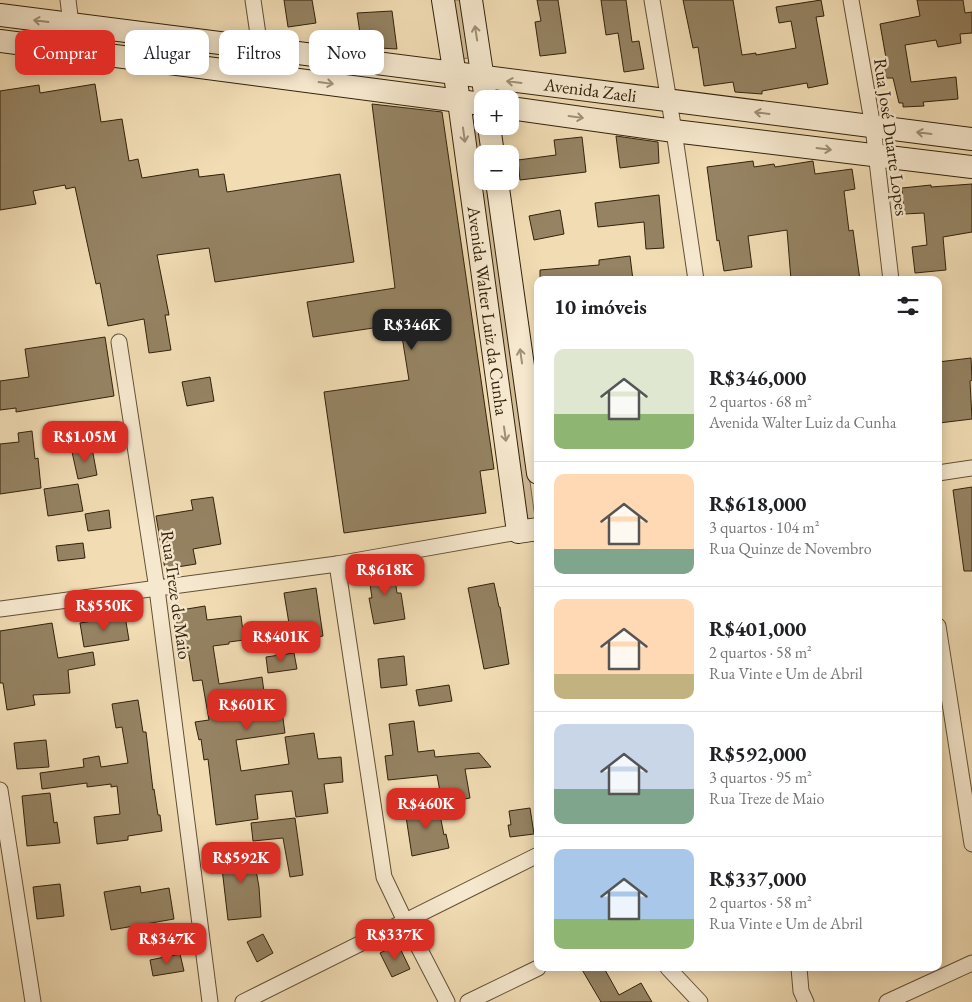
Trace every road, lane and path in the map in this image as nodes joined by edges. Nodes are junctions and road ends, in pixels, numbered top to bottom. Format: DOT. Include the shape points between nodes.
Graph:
graph roads {
  1 [pos="68,0"];
  2 [pos="253,0"];
  3 [pos="443,0"];
  4 [pos="471,0"];
  5 [pos="652,0"];
  6 [pos="851,0"];
  7 [pos="0,16"];
  8 [pos="71,24"];
  9 [pos="71,30"];
  10 [pos="257,30"];
  11 [pos="0,41"];
  12 [pos="15,43"];
  13 [pos="219,43"];
  14 [pos="299,53"];
  15 [pos="115,56"];
  16 [pos="219,69"];
  17 [pos="455,74"];
  18 [pos="268,75"];
  19 [pos="485,88"];
  20 [pos="459,101"];
  21 [pos="670,101"];
  22 [pos="474,103"];
  23 [pos="519,109"];
  24 [pos="873,127"];
  25 [pos="674,131"];
  26 [pos="972,140"];
  27 [pos="877,155"];
  28 [pos="972,167"];
  29 [pos="498,190"];
  30 [pos="695,276"];
  31 [pos="891,276"];
  32 [pos="119,342"];
  33 [pos="534,445"];
  34 [pos="972,468"];
  35 [pos="942,472"];
  36 [pos="528,531"];
  37 [pos="337,564"];
  38 [pos="157,590"];
  39 [pos="0,609"];
  40 [pos="942,652"];
  41 [pos="0,790"];
  42 [pos="972,844"];
  43 [pos="534,857"];
  44 [pos="405,922"];
  45 [pos="972,963"];
  46 [pos="534,970"];
  47 [pos="671,971"];
  48 [pos="800,971"];
  49 [pos="696,1001"];
  50 [pos="33,1002"];
  51 [pos="210,1002"];
  52 [pos="243,1002"];
  53 [pos="447,1002"];
  54 [pos="468,1002"];
  55 [pos="806,1002"];
  56 [pos="887,1002"];
  1 -- 8 [label="street"];
  2 -- 10 [label="street"];
  3 -- 17 [label="street, Avenida Walter Luiz da Cunha"];
  19 -- 4 [label="street, one-way"];
  5 -- 21 [label="street"];
  6 -- 24 [label="street, Rua José Duarte Lopes"];
  8 -- 7 [label="street, Avenida Zaeli, one-way"];
  8 -- 9 [label="street"];
  8 -- 13 [label="street, Avenida Zaeli"];
  11 -- 12 [label="street"];
  14 -- 17 [label="street, Avenida Zaeli"];
  15 -- 16 [label="street"];
  17 -- 19 [label="street, Avenida Zaeli"];
  17 -- 20 [label="street, Avenida Walter Luiz da Cunha"];
  18 -- 20 [label="street, one-way"];
  21 -- 19 [label="street, Avenida Zaeli, one-way"];
  20 -- 22 [label="street"];
  20 -- 36 [label="street, Avenida Walter Luiz da Cunha, one-way"];
  24 -- 21 [label="street, Avenida Zaeli, one-way"];
  21 -- 25 [label="street"];
  23 -- 25 [label="street, Avenida Zaeli, one-way"];
  26 -- 24 [label="street, Avenida Zaeli, one-way"];
  24 -- 27 [label="street, Rua José Duarte Lopes"];
  25 -- 27 [label="street, Avenida Zaeli, one-way"];
  25 -- 30 [label="street"];
  27 -- 28 [label="street, Avenida Zaeli"];
  27 -- 31 [label="street, Rua José Duarte Lopes"];
  33 -- 29 [label="street, Avenida Walter Luiz da Cunha, one-way"];
  32 -- 38 [label="street, Rua Treze de Maio"];
  34 -- 35 [label="street"];
  36 -- 37 [label="street"];
  37 -- 38 [label="street"];
  37 -- 44 [label="street" via="384,877"];
  38 -- 39 [label="street"];
  38 -- 51 [label="street, Rua Treze de Maio"];
  40 -- 42 [label="street"];
  41 -- 50 [label="street"];
  43 -- 44 [label="street"];
  44 -- 52 [label="street"];
  44 -- 53 [label="street"];
  45 -- 56 [label="street"];
  46 -- 54 [label="street"];
  47 -- 49 [label="street"];
  48 -- 55 [label="street" via="801,991"];
}
